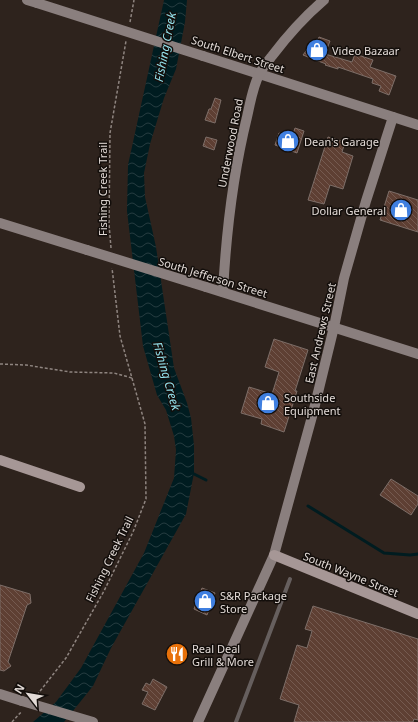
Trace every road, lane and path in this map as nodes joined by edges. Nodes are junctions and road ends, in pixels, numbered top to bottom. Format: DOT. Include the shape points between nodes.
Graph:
graph roads {
  1 [pos="134,0"];
  2 [pos="324,0"];
  3 [pos="32,2"];
  4 [pos="130,23"];
  5 [pos="127,38"];
  6 [pos="259,74"];
  7 [pos="393,116"];
  8 [pos="418,125"];
  9 [pos="0,223"];
  10 [pos="111,253"];
  11 [pos="112,268"];
  12 [pos="222,292"];
  13 [pos="334,327"];
  14 [pos="418,354"];
  15 [pos="0,364"];
  16 [pos="132,378"];
  17 [pos="0,460"];
  18 [pos="80,486"];
  19 [pos="274,555"];
  20 [pos="290,578"];
  21 [pos="418,614"];
  22 [pos="0,694"];
  23 [pos="36,695"];
  24 [pos="24,703"];
  25 [pos="12,722"];
  26 [pos="93,722"];
  27 [pos="198,722"];
  28 [pos="236,722"];
  1 -- 4 [label="path"];
  2 -- 6 [label="street, Underwood Road" via="304,17"];
  3 -- 6 [label="street, South Elbert Street, bridge"];
  5 -- 10 [label="path, Fishing Creek Trail" via="110,132"];
  6 -- 7 [label="street, South Elbert Street"];
  6 -- 12 [label="street, Underwood Road" via="245,122 237,165"];
  7 -- 8 [label="street, South Elbert Street"];
  7 -- 13 [label="street, East Andrews Street" via="344,278"];
  9 -- 12 [label="street, South Jefferson Street, bridge"];
  11 -- 16 [label="path, Fishing Creek Trail" via="120,336"];
  12 -- 13 [label="street, South Jefferson Street"];
  13 -- 14 [label="street, South Jefferson Street"];
  13 -- 19 [label="street, East Andrews Street"];
  15 -- 16 [label="path" via="114,374"];
  16 -- 23 [label="path, Fishing Creek Trail" via="144,424 146,499 104,591 66,658"];
  17 -- 18 [label="main road"];
  19 -- 21 [label="main road, South Wayne Street"];
  19 -- 27 [label="street, East Andrews Street"];
  20 -- 28 [label="lane"];
  22 -- 24 [label="street"];
  24 -- 25 [label="path"];
  24 -- 26 [label="street, bridge"];
}
